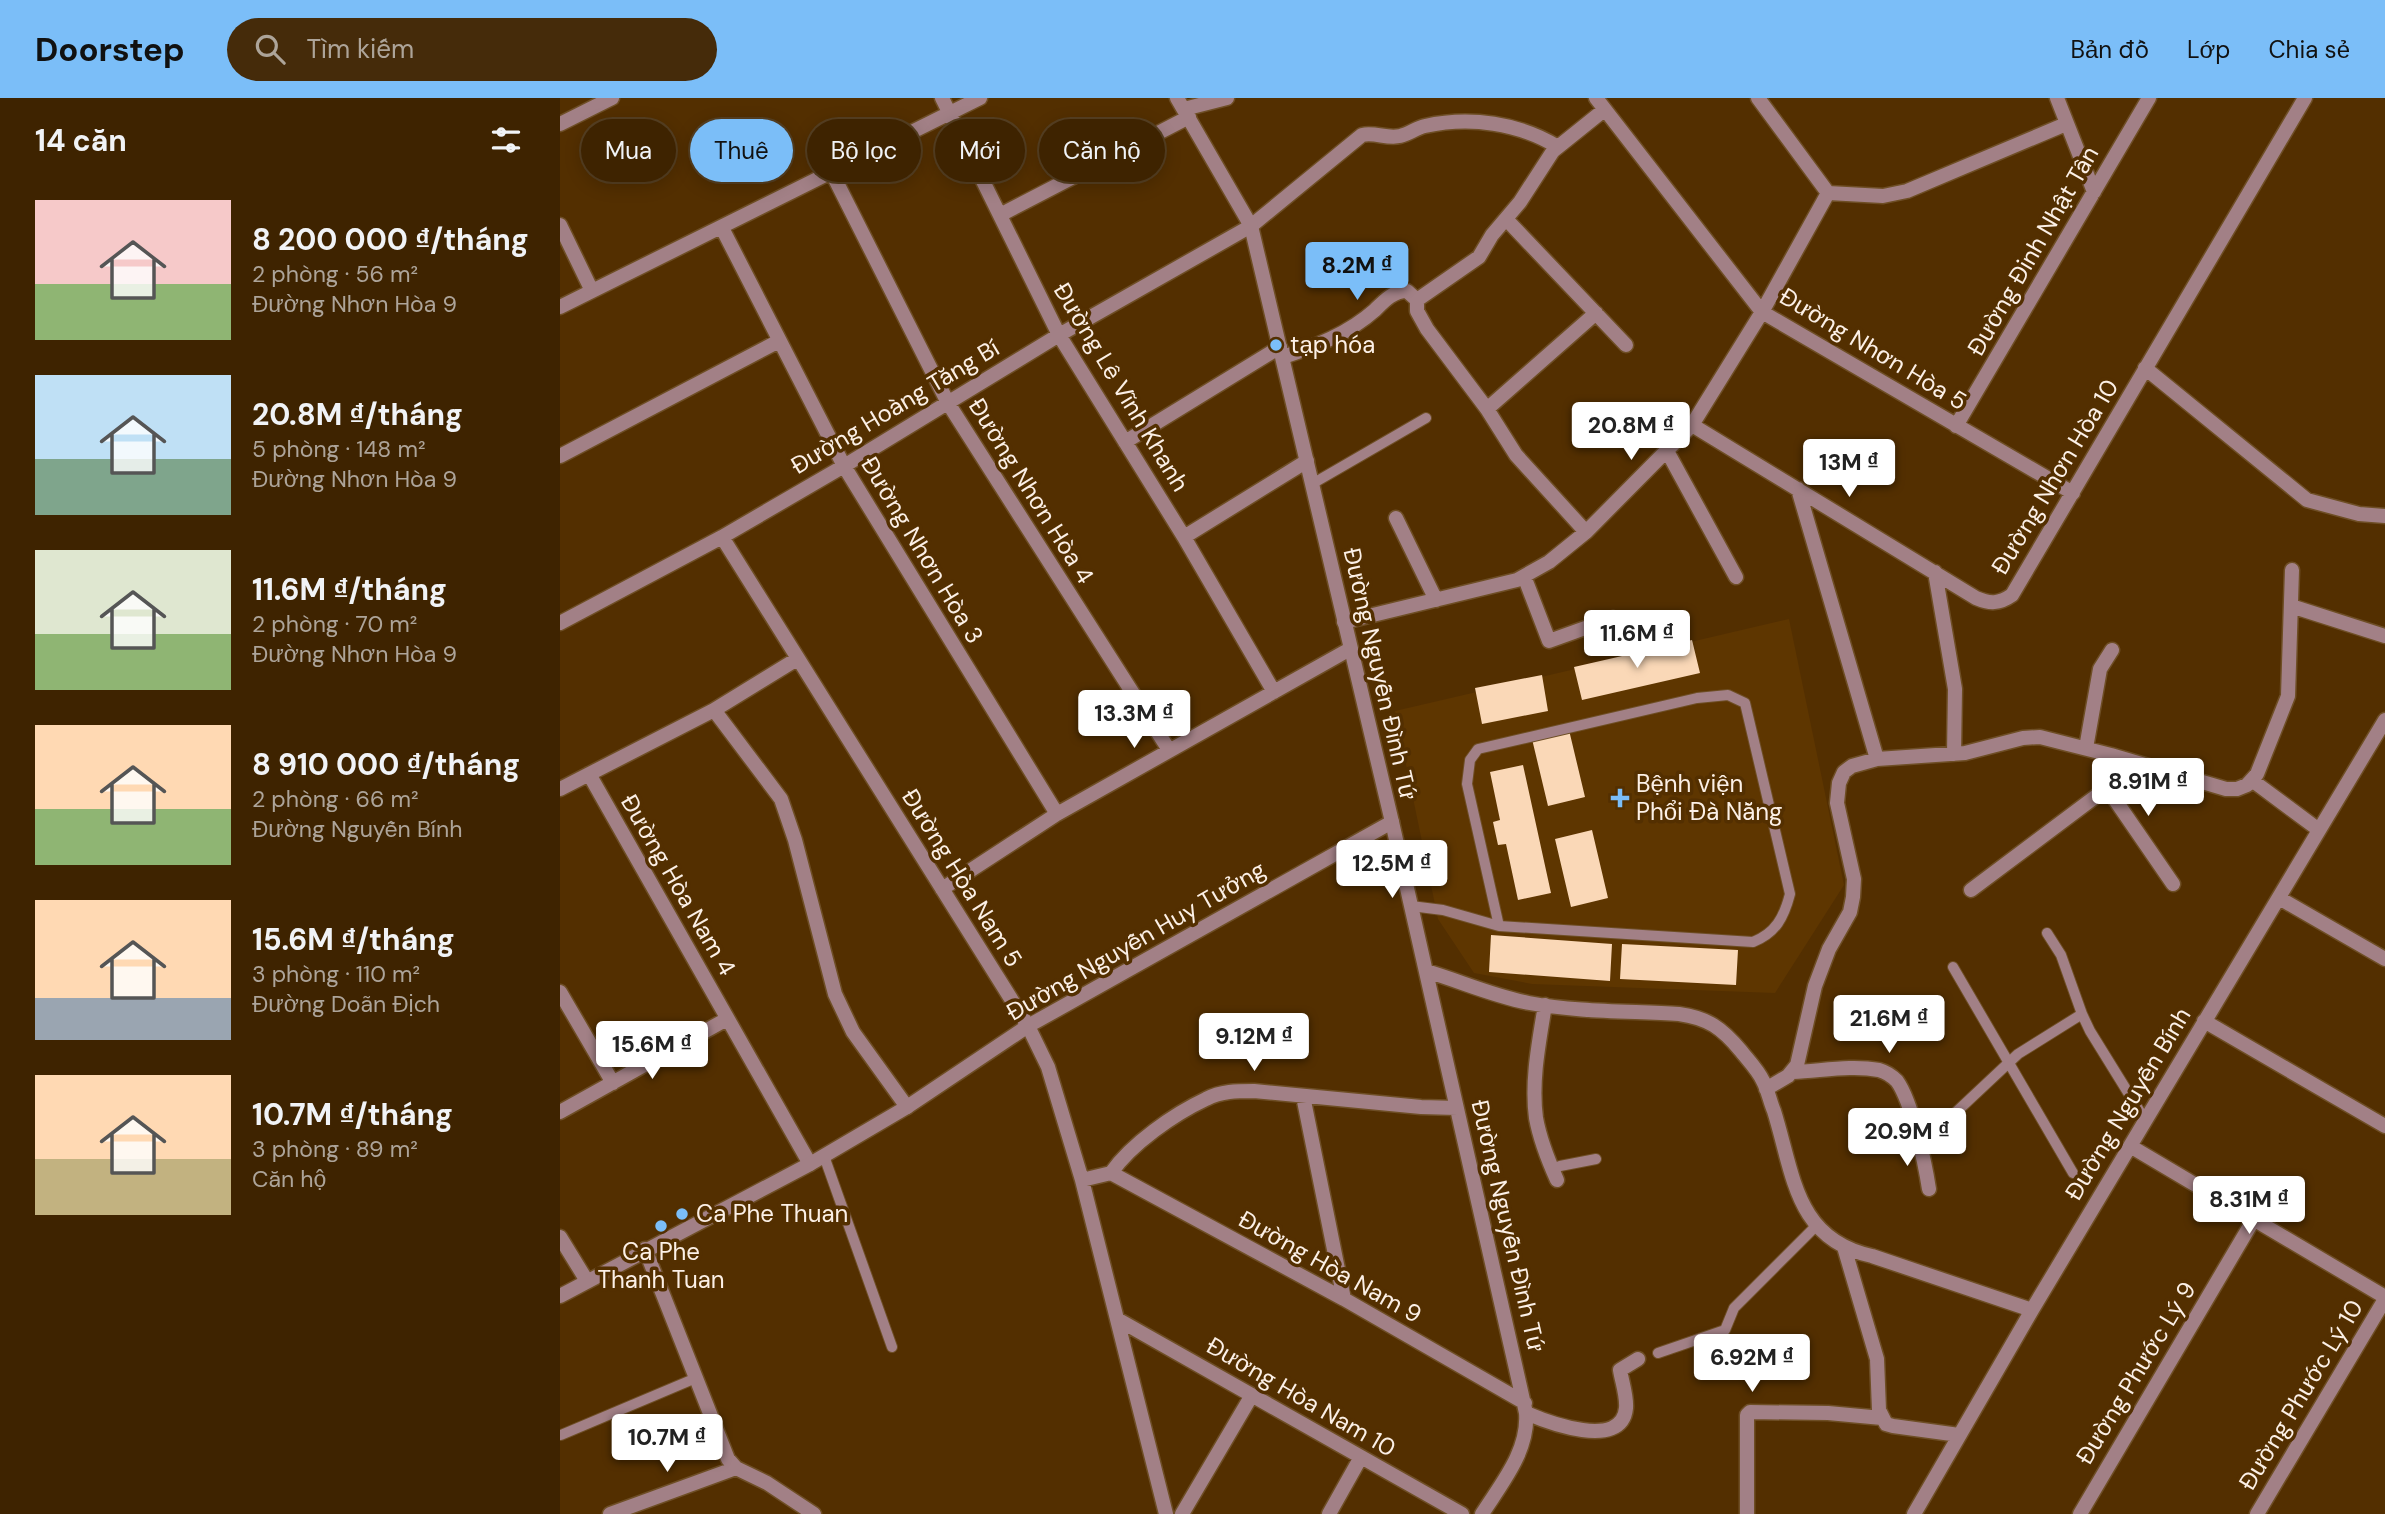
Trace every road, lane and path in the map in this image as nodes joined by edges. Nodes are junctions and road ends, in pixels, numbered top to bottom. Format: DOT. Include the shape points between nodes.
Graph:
graph roads {
  1 [pos="612,98"];
  2 [pos="942,98"];
  3 [pos="980,98"];
  4 [pos="1227,98"];
  5 [pos="1758,98"];
  6 [pos="2057,98"];
  7 [pos="2149,98"];
  8 [pos="2305,98"];
  9 [pos="1600,104"];
  10 [pos="1183,108"];
  11 [pos="950,113"];
  12 [pos="560,124"];
  13 [pos="2066,124"];
  14 [pos="921,128"];
  15 [pos="1558,147"];
  16 [pos="814,182"];
  17 [pos="837,182"];
  18 [pos="2094,192"];
  19 [pos="1828,193"];
  20 [pos="1000,215"];
  21 [pos="1506,219"];
  22 [pos="560,225"];
  23 [pos="1251,226"];
  24 [pos="722,228"];
  25 [pos="592,291"];
  26 [pos="1417,300"];
  27 [pos="560,307"];
  28 [pos="1762,312"];
  29 [pos="1596,313"];
  30 [pos="1059,335"];
  31 [pos="779,341"];
  32 [pos="1626,345"];
  33 [pos="1281,352"];
  34 [pos="2145,368"];
  35 [pos="948,403"];
  36 [pos="1487,409"];
  37 [pos="1426,418"];
  38 [pos="1692,425"];
  39 [pos="1956,426"];
  40 [pos="1125,442"];
  41 [pos="1667,451"];
  42 [pos="560,456"];
  43 [pos="1307,461"];
  44 [pos="844,466"];
  45 [pos="1312,484"];
  46 [pos="1798,489"];
  47 [pos="2073,493"];
  48 [pos="2385,516"];
  49 [pos="1396,518"];
  50 [pos="1586,532"];
  51 [pos="722,537"];
  52 [pos="1184,537"];
  53 [pos="2292,570"];
  54 [pos="1935,572"];
  55 [pos="1524,576"];
  56 [pos="1736,577"];
  57 [pos="1436,600"];
  58 [pos="2291,606"];
  59 [pos="1613,618"];
  60 [pos="1344,622"];
  61 [pos="560,624"];
  62 [pos="2385,636"];
  63 [pos="1350,649"];
  64 [pos="2112,650"];
  65 [pos="797,659"];
  66 [pos="1274,692"];
  67 [pos="714,710"];
  68 [pos="2385,720"];
  69 [pos="2086,748"];
  70 [pos="1169,750"];
  71 [pos="1954,754"];
  72 [pos="2111,755"];
  73 [pos="1877,759"];
  74 [pos="589,774"];
  75 [pos="2253,780"];
  76 [pos="2107,788"];
  77 [pos="560,789"];
  78 [pos="1057,814"];
  79 [pos="1392,822"];
  80 [pos="2319,830"];
  81 [pos="2173,884"];
  82 [pos="942,889"];
  83 [pos="1971,890"];
  84 [pos="2279,898"];
  85 [pos="1411,906"];
  86 [pos="1499,926"];
  87 [pos="2047,933"];
  88 [pos="2385,959"];
  89 [pos="1953,967"];
  90 [pos="1426,971"];
  91 [pos="560,992"];
  92 [pos="1545,1005"];
  93 [pos="2081,1014"];
  94 [pos="727,1018"];
  95 [pos="2204,1021"];
  96 [pos="1028,1027"];
  97 [pos="2008,1062"];
  98 [pos="1793,1072"];
  99 [pos="613,1083"];
  100 [pos="1766,1089"];
  101 [pos="1303,1096"];
  102 [pos="907,1107"];
  103 [pos="1457,1108"];
  104 [pos="560,1112"];
  105 [pos="2145,1120"];
  106 [pos="2385,1126"];
  107 [pos="1919,1141"];
  108 [pos="2130,1146"];
  109 [pos="824,1156"];
  110 [pos="1596,1159"];
  111 [pos="810,1164"];
  112 [pos="1111,1173"];
  113 [pos="2073,1173"];
  114 [pos="1554,1175"];
  115 [pos="1082,1180"];
  116 [pos="1929,1189"];
  117 [pos="2254,1219"];
  118 [pos="1816,1226"];
  119 [pos="560,1237"];
  120 [pos="1844,1247"];
  121 [pos="645,1250"];
  122 [pos="587,1281"];
  123 [pos="560,1296"];
  124 [pos="2385,1298"];
  125 [pos="1344,1299"];
  126 [pos="2032,1310"];
  127 [pos="1117,1319"];
  128 [pos="892,1347"];
  129 [pos="1658,1353"];
  130 [pos="1638,1359"];
  131 [pos="696,1378"];
  132 [pos="1252,1395"];
  133 [pos="1525,1408"];
  134 [pos="1882,1418"];
  135 [pos="561,1435"];
  136 [pos="1959,1435"];
  137 [pos="1361,1457"];
  138 [pos="736,1468"];
  139 [pos="610,1514"];
  140 [pos="814,1514"];
  141 [pos="1166,1514"];
  142 [pos="1182,1514"];
  143 [pos="1329,1514"];
  144 [pos="1462,1514"];
  145 [pos="1482,1514"];
  146 [pos="1746,1514"];
  147 [pos="1914,1514"];
  148 [pos="2080,1514"];
  149 [pos="2257,1514"];
  1 -- 12 [label="street"];
  2 -- 11 [label="street, Đường Lê Vĩnh Khanh"];
  3 -- 11 [label="street"];
  4 -- 10 [label="street"];
  5 -- 19 [label="street"];
  6 -- 13 [label="street"];
  7 -- 18 [label="street, Đường Đinh Nhật Tân"];
  8 -- 34 [label="street, Đường Nhơn Hòa 10"];
  9 -- 15 [label="street, Đường Nhơn Hòa 5"];
  9 -- 28 [label="street, Đường Nhơn Hòa 5"];
  10 -- 20 [label="street"];
  10 -- 23 [label="street, Đường Nguyễn Đình Tứ"];
  11 -- 14 [label="street"];
  11 -- 20 [label="street, Đường Lê Vĩnh Khanh"];
  13 -- 18 [label="street"];
  13 -- 19 [label="street" via="1907,191 1883,196"];
  15 -- 21 [label="street, Đường Nhơn Hòa 5"];
  15 -- 23 [label="street, Đường Hoàng Tăng Bí" via="1530,131 1469,122 1423,126 1397,137 1362,135"];
  16 -- 24 [label="street"];
  17 -- 35 [label="street, Đường Nhơn Hòa 4"];
  18 -- 39 [label="street, Đường Đinh Nhật Tân"];
  19 -- 28 [label="street"];
  20 -- 30 [label="street, Đường Lê Vĩnh Khanh"];
  21 -- 26 [label="street, Đường Nhơn Hòa 5" via="1479,257"];
  21 -- 29 [label="street"];
  22 -- 25 [label="street"];
  23 -- 30 [label="street, Đường Hoàng Tăng Bí"];
  23 -- 33 [label="street, Đường Nguyễn Đình Tứ"];
  24 -- 25 [label="street"];
  24 -- 31 [label="street, Đường Nhơn Hòa 3"];
  25 -- 27 [label="street"];
  26 -- 33 [label="street" via="1407,290 1399,292 1338,336"];
  26 -- 36 [label="street" via="1417,311 1427,329"];
  28 -- 38 [label="street"];
  28 -- 39 [label="street, Đường Nhơn Hòa 5"];
  29 -- 32 [label="street"];
  29 -- 36 [label="street"];
  30 -- 35 [label="street, Đường Hoàng Tăng Bí"];
  30 -- 40 [label="street, Đường Lê Vĩnh Khanh"];
  31 -- 42 [label="street"];
  31 -- 44 [label="street, Đường Nhơn Hòa 3"];
  33 -- 40 [label="street"];
  33 -- 43 [label="street, Đường Nguyễn Đình Tứ"];
  34 -- 47 [label="street, Đường Nhơn Hòa 10"];
  34 -- 48 [label="street" via="2307,500"];
  35 -- 44 [label="street, Đường Hoàng Tăng Bí"];
  35 -- 70 [label="street, Đường Nhơn Hòa 4"];
  36 -- 50 [label="street" via="1516,455"];
  37 -- 45 [label="lane"];
  38 -- 41 [label="street"];
  38 -- 46 [label="street, Đường Nhơn Hòa 10"];
  39 -- 47 [label="street, Đường Nhơn Hòa 5"];
  40 -- 52 [label="street, Đường Lê Vĩnh Khanh"];
  41 -- 50 [label="street"];
  41 -- 56 [label="street"];
  43 -- 45 [label="street, Đường Nguyễn Đình Tứ"];
  43 -- 52 [label="street"];
  44 -- 51 [label="street, Đường Hoàng Tăng Bí"];
  44 -- 78 [label="street, Đường Nhơn Hòa 3"];
  45 -- 60 [label="street, Đường Nguyễn Đình Tứ"];
  46 -- 54 [label="street, Đường Nhơn Hòa 10"];
  46 -- 73 [label="street"];
  47 -- 54 [label="street, Đường Nhơn Hòa 10" via="2012,595 2004,600 1985,602"];
  49 -- 57 [label="street"];
  50 -- 55 [label="street"];
  51 -- 61 [label="street, Đường Hoàng Tăng Bí"];
  51 -- 65 [label="street, Đường Hòa Nam 5"];
  52 -- 66 [label="street, Đường Lê Vĩnh Khanh"];
  53 -- 58 [label="street"];
  54 -- 71 [label="street" via="1955,689"];
  55 -- 57 [label="street"];
  55 -- 59 [label="street" via="1549,641"];
  57 -- 60 [label="street"];
  58 -- 62 [label="street"];
  58 -- 75 [label="street" via="2288,695"];
  60 -- 63 [label="street, Đường Nguyễn Đình Tứ"];
  63 -- 66 [label="street"];
  63 -- 79 [label="street, Đường Nguyễn Đình Tứ"];
  64 -- 69 [label="street" via="2100,669"];
  65 -- 67 [label="street"];
  65 -- 82 [label="street, Đường Hòa Nam 5"];
  66 -- 70 [label="street"];
  67 -- 74 [label="street"];
  67 -- 102 [label="street" via="781,799 835,994 853,1032"];
  68 -- 80 [label="street, Đường Nguyễn Bính"];
  69 -- 71 [label="street" via="2031,737"];
  69 -- 72 [label="street"];
  70 -- 78 [label="street"];
  71 -- 73 [label="street"];
  72 -- 75 [label="street" via="2227,789"];
  72 -- 76 [label="street"];
  73 -- 98 [label="street" via="1852,766 1839,783 1837,803 1854,879 1853,897 1815,986"];
  74 -- 77 [label="street"];
  74 -- 94 [label="street, Đường Hòa Nam 4"];
  75 -- 80 [label="street"];
  76 -- 81 [label="street"];
  76 -- 83 [label="street"];
  78 -- 82 [label="street"];
  79 -- 85 [label="street, Đường Nguyễn Đình Tứ"];
  79 -- 96 [label="street, Đường Nguyễn Huy Tưởng"];
  80 -- 84 [label="street, Đường Nguyễn Bính"];
  82 -- 96 [label="street, Đường Hòa Nam 5"];
  84 -- 88 [label="street"];
  84 -- 95 [label="street, Đường Nguyễn Bính"];
  85 -- 86 [label="lane"];
  85 -- 90 [label="street, Đường Nguyễn Đình Tứ"];
  86 -- 86 [label="lane" via="1753,942 1768,936 1786,912 1790,894 1745,704 1728,695 1697,698 1478,749 1470,760 1467,785"];
  87 -- 93 [label="lane" via="2066,968"];
  89 -- 97 [label="lane"];
  90 -- 92 [label="street" via="1502,997"];
  90 -- 103 [label="street, Đường Nguyễn Đình Tứ"];
  91 -- 99 [label="street"];
  92 -- 100 [label="street" via="1697,1016 1722,1030"];
  92 -- 114 [label="street" via="1536,1065 1536,1116"];
  93 -- 97 [label="lane"];
  93 -- 105 [label="lane"];
  94 -- 99 [label="street"];
  94 -- 111 [label="street, Đường Hòa Nam 4"];
  95 -- 105 [label="street, Đường Nguyễn Bính"];
  95 -- 106 [label="street"];
  96 -- 102 [label="street, Đường Nguyễn Huy Tưởng"];
  96 -- 115 [label="street, Đường Hòa Nam 5" via="1048,1066"];
  97 -- 107 [label="lane"];
  97 -- 113 [label="lane"];
  98 -- 100 [label="street"];
  98 -- 107 [label="street" via="1861,1069 1891,1075"];
  99 -- 104 [label="street"];
  100 -- 118 [label="street" via="1792,1182"];
  101 -- 103 [label="street"];
  101 -- 112 [label="street" via="1229,1091 1206,1098 1135,1146"];
  101 -- 125 [label="street"];
  102 -- 109 [label="street, Đường Nguyễn Huy Tưởng"];
  103 -- 133 [label="street, Đường Nguyễn Đình Tứ"];
  105 -- 108 [label="street, Đường Nguyễn Bính"];
  107 -- 116 [label="street"];
  108 -- 117 [label="street"];
  108 -- 126 [label="street, Đường Nguyễn Bính"];
  109 -- 111 [label="street, Đường Nguyễn Huy Tưởng"];
  109 -- 128 [label="lane"];
  110 -- 114 [label="lane" via="1560,1166"];
  111 -- 121 [label="street, Đường Nguyễn Huy Tưởng"];
  112 -- 115 [label="street"];
  112 -- 125 [label="street, Đường Hòa Nam 9"];
  115 -- 127 [label="street, Đường Hòa Nam 5"];
  117 -- 124 [label="street"];
  117 -- 148 [label="street, Đường Phước Lý 9"];
  118 -- 120 [label="street"];
  118 -- 129 [label="lane" via="1734,1308 1725,1330"];
  119 -- 122 [label="street"];
  120 -- 126 [label="street"];
  120 -- 134 [label="street" via="1877,1359"];
  121 -- 122 [label="street, Đường Nguyễn Huy Tưởng"];
  121 -- 131 [label="street"];
  122 -- 123 [label="street, Đường Nguyễn Huy Tưởng"];
  124 -- 149 [label="street, Đường Phước Lý 10"];
  125 -- 133 [label="street, Đường Hòa Nam 9"];
  126 -- 136 [label="street, Đường Nguyễn Bính"];
  127 -- 132 [label="street, Đường Hòa Nam 10"];
  127 -- 141 [label="street, Đường Hòa Nam 5"];
  130 -- 133 [label="street, Đường Hòa Nam 9" via="1620,1370 1626,1409 1615,1426 1581,1431 1555,1426"];
  131 -- 135 [label="lane"];
  131 -- 138 [label="street" via="728,1459"];
  132 -- 137 [label="street, Đường Hòa Nam 10"];
  132 -- 142 [label="street"];
  133 -- 145 [label="street, Đường Nguyễn Đình Tứ" via="1527,1422 1517,1457"];
  134 -- 136 [label="street" via="1893,1426"];
  134 -- 146 [label="street" via="1750,1412"];
  136 -- 147 [label="street, Đường Nguyễn Bính"];
  137 -- 143 [label="street"];
  137 -- 144 [label="street, Đường Hòa Nam 10"];
  138 -- 139 [label="street"];
  138 -- 140 [label="street"];
}
